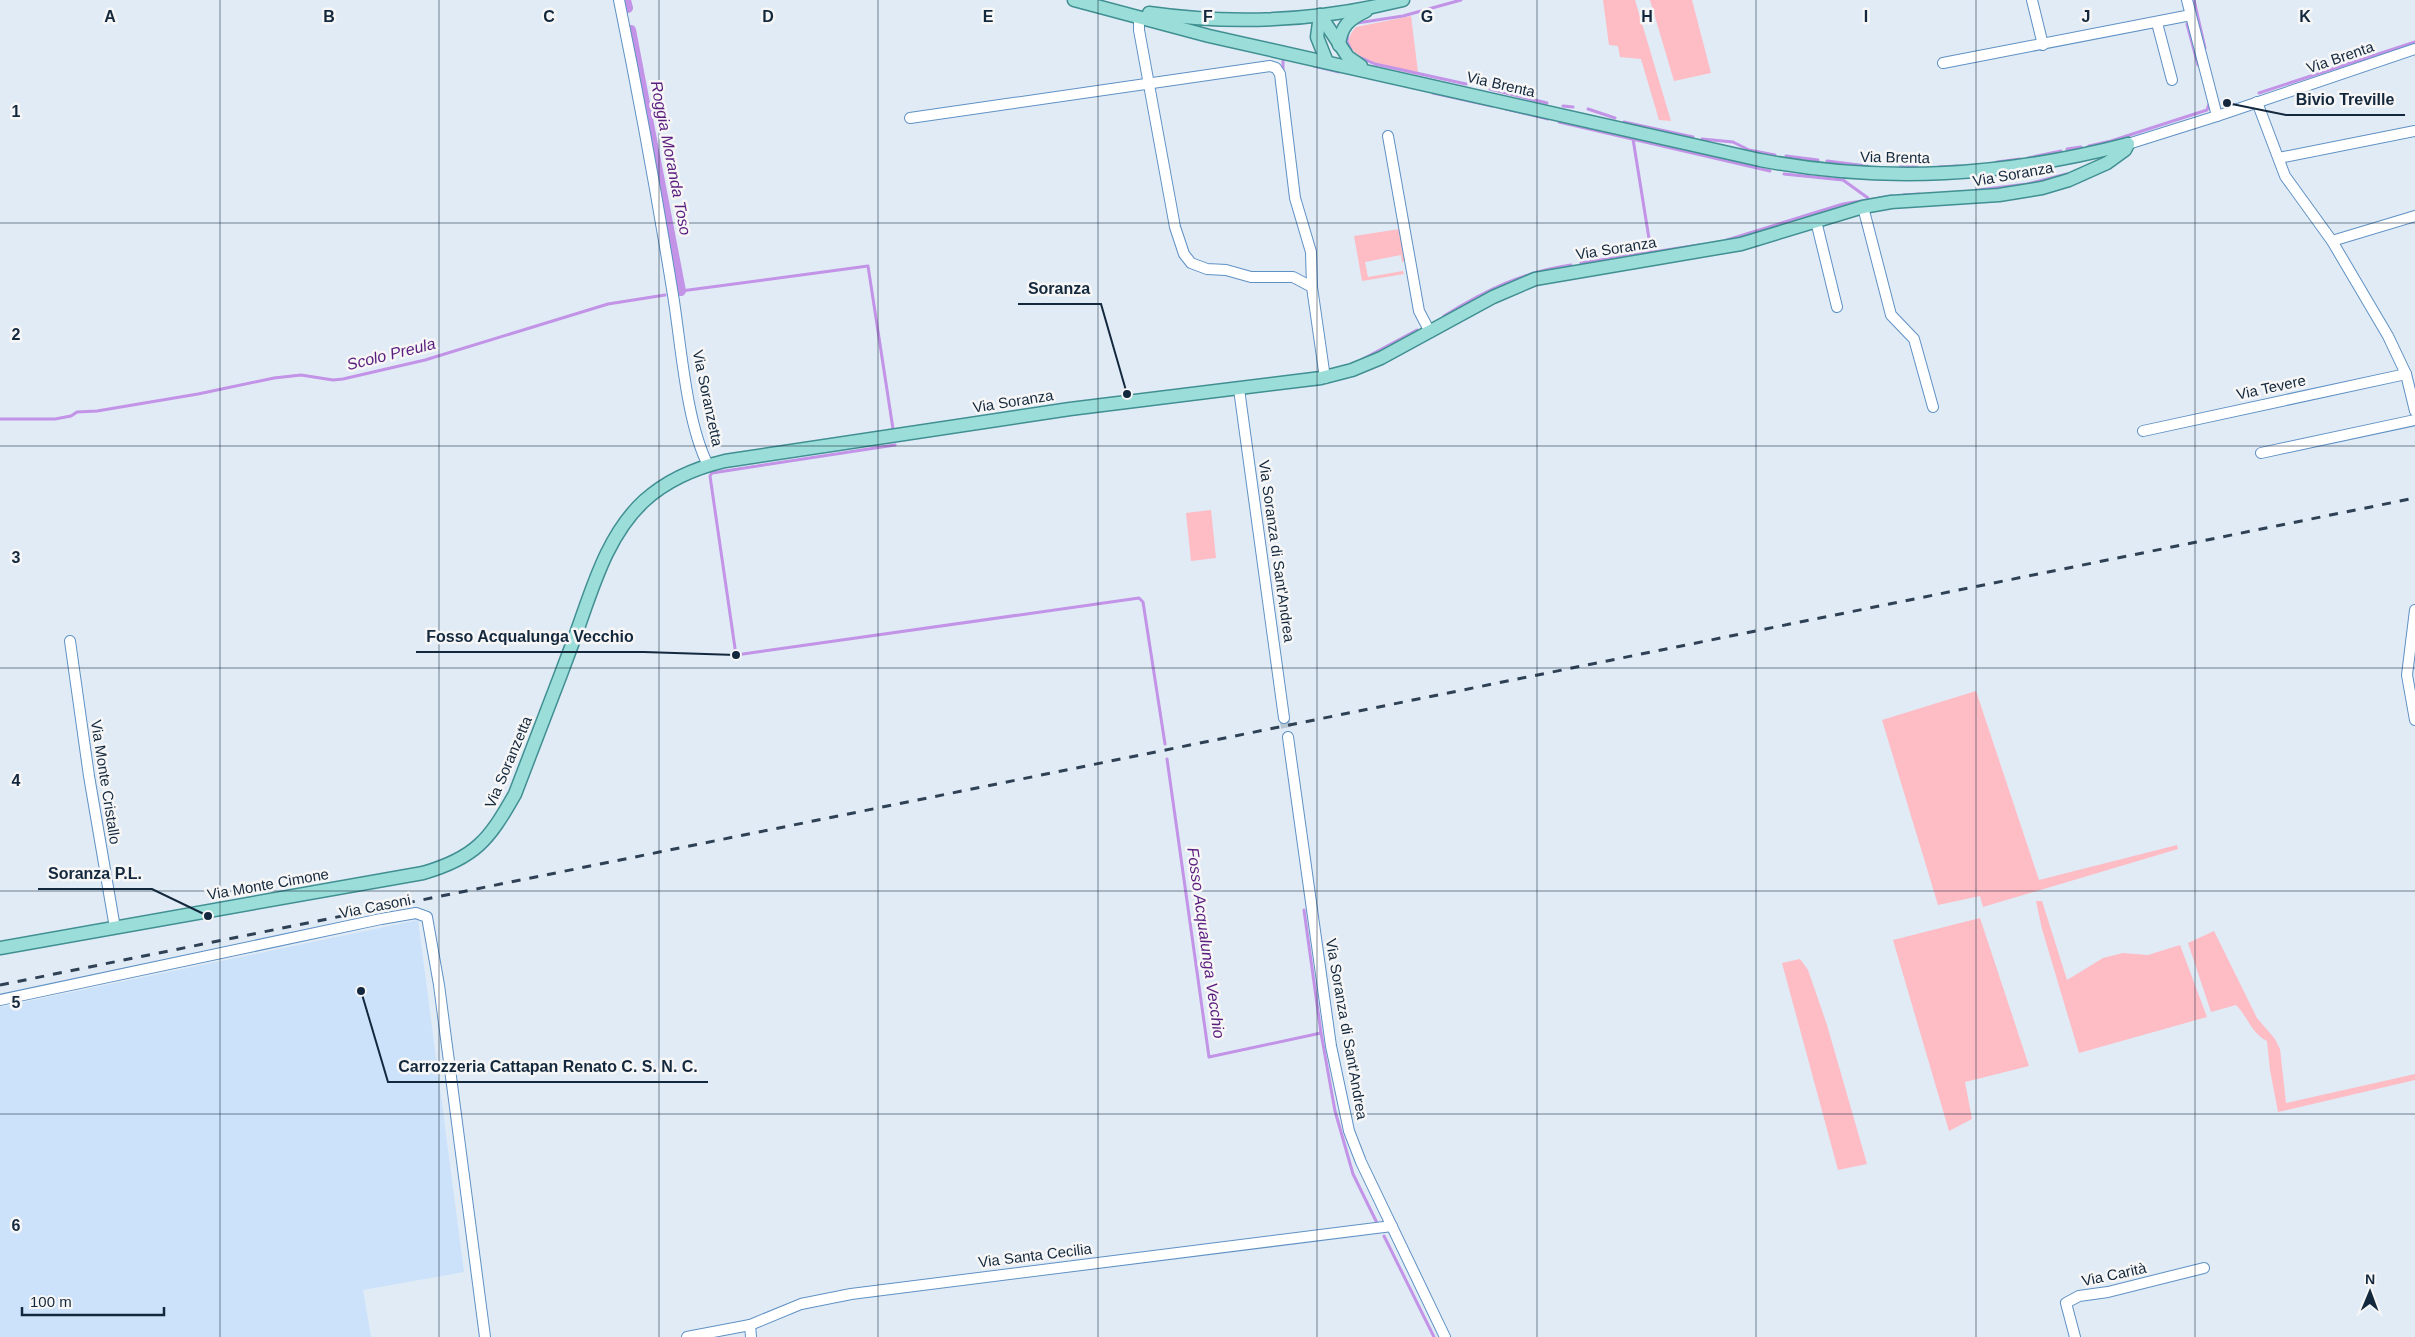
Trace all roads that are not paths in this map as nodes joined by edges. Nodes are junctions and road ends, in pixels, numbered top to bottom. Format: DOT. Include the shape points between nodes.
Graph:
graph roads {
  1 [pos="619,0"];
  2 [pos="1074,0"];
  3 [pos="1403,0"];
  4 [pos="2032,0"];
  5 [pos="2187,0"];
  6 [pos="1090,4"];
  7 [pos="1378,6"];
  8 [pos="1320,15"];
  9 [pos="2190,16"];
  10 [pos="1139,18"];
  11 [pos="2157,24"];
  12 [pos="1339,45"];
  13 [pos="2043,45"];
  14 [pos="2415,49"];
  15 [pos="1326,62"];
  16 [pos="1943,63"];
  17 [pos="1367,70"];
  18 [pos="2172,80"];
  19 [pos="1150,84"];
  20 [pos="2257,102"];
  21 [pos="2217,116"];
  22 [pos="910,118"];
  23 [pos="2415,131"];
  24 [pos="1388,136"];
  25 [pos="2128,144"];
  26 [pos="2279,158"];
  27 [pos="1863,207"];
  28 [pos="2415,216"];
  29 [pos="1816,221"];
  30 [pos="2332,241"];
  31 [pos="1312,287"];
  32 [pos="1837,307"];
  33 [pos="1430,332"];
  34 [pos="2406,374"];
  35 [pos="1325,378"];
  36 [pos="1238,389"];
  37 [pos="1934,407"];
  38 [pos="2415,411"];
  39 [pos="2415,420"];
  40 [pos="2143,430"];
  41 [pos="2261,453"];
  42 [pos="708,465"];
  43 [pos="2415,610"];
  44 [pos="70,641"];
  45 [pos="1284,718"];
  46 [pos="2415,720"];
  47 [pos="1288,737"];
  48 [pos="423,874"];
  49 [pos="115,928"];
  50 [pos="0,948"];
  51 [pos="0,1000"];
  52 [pos="1392,1226"];
  53 [pos="2204,1268"];
  54 [pos="750,1325"];
  55 [pos="486,1337"];
  56 [pos="687,1337"];
  57 [pos="752,1337"];
  58 [pos="1445,1337"];
  59 [pos="2075,1337"];
  1 -- 42 [label="street, Via Soranzetta" via="665,245 691,410"];
  2 -- 6 [label="main road, Via Brenta"];
  3 -- 7 [label="main road"];
  4 -- 13 [label="street"];
  5 -- 9 [label="street"];
  6 -- 8 [label="main road" via="1205,20"];
  6 -- 10 [label="main road, Via Brenta"];
  7 -- 8 [label="main road"];
  7 -- 12 [label="main road" via="1344,24"];
  8 -- 12 [label="main road, Via Brenta"];
  8 -- 15 [label="main road" via="1317,37"];
  9 -- 11 [label="street"];
  9 -- 21 [label="street"];
  10 -- 15 [label="main road, Via Brenta"];
  10 -- 19 [label="street"];
  11 -- 13 [label="street"];
  11 -- 18 [label="street"];
  12 -- 17 [label="main road, Via Brenta" via="1348,57"];
  13 -- 16 [label="street"];
  14 -- 20 [label="street, Via Brenta"];
  15 -- 17 [label="main road, Via Brenta"];
  17 -- 25 [label="main road, Via Brenta" via="1760,160 1847,172 1929,175 1998,170 2082,156"];
  19 -- 22 [label="street"];
  19 -- 31 [label="street" via="1175,227 1184,254 1191,263 1251,277 1293,276"];
  19 -- 31 [label="street" via="1270,66 1276,68 1280,74 1295,198 1311,252"];
  20 -- 21 [label="street, Via Brenta"];
  20 -- 26 [label="street"];
  21 -- 25 [label="street, Via Brenta"];
  23 -- 26 [label="street"];
  24 -- 33 [label="street" via="1419,311"];
  25 -- 27 [label="main road, Via Soranza" via="2125,150 2106,163 2042,188"];
  26 -- 30 [label="street" via="2285,176"];
  27 -- 29 [label="main road, Via Soranza"];
  27 -- 37 [label="street" via="1891,315 1914,339"];
  28 -- 30 [label="street"];
  29 -- 32 [label="street"];
  29 -- 33 [label="main road, Via Soranza" via="1741,244 1535,279 1493,297"];
  30 -- 34 [label="street" via="2378,315"];
  31 -- 35 [label="street"];
  33 -- 35 [label="main road, Via Soranza" via="1367,365"];
  34 -- 38 [label="street"];
  34 -- 40 [label="street, Via Tevere"];
  35 -- 36 [label="main road, Via Soranza"];
  36 -- 42 [label="main road, Via Soranza" via="1070,409"];
  36 -- 45 [label="street, Via Soranza di Sant'Andrea"];
  39 -- 41 [label="street"];
  42 -- 48 [label="main road, Via Soranzetta" via="660,488 628,519 610,547 598,575 515,794 497,826 464,858"];
  43 -- 46 [label="street" via="2407,675"];
  44 -- 49 [label="street, Via Monte Cristallo"];
  47 -- 52 [label="street, Via Soranza di Sant'Andrea" via="1340,1092 1358,1154"];
  48 -- 49 [label="main road, Via Monte Cimone"];
  49 -- 50 [label="main road, Via Monte Cimone"];
  51 -- 55 [label="street, Via Casoni" via="381,919 416,913 427,917"];
  52 -- 54 [label="street, Via Santa Cecilia" via="851,1294 801,1304"];
  52 -- 58 [label="street, Via Soranza di Sant'Andrea"];
  53 -- 59 [label="street, Via Carità" via="2079,1296 2066,1303"];
  54 -- 56 [label="street, Via Santa Cecilia"];
  54 -- 57 [label="street"];
}
